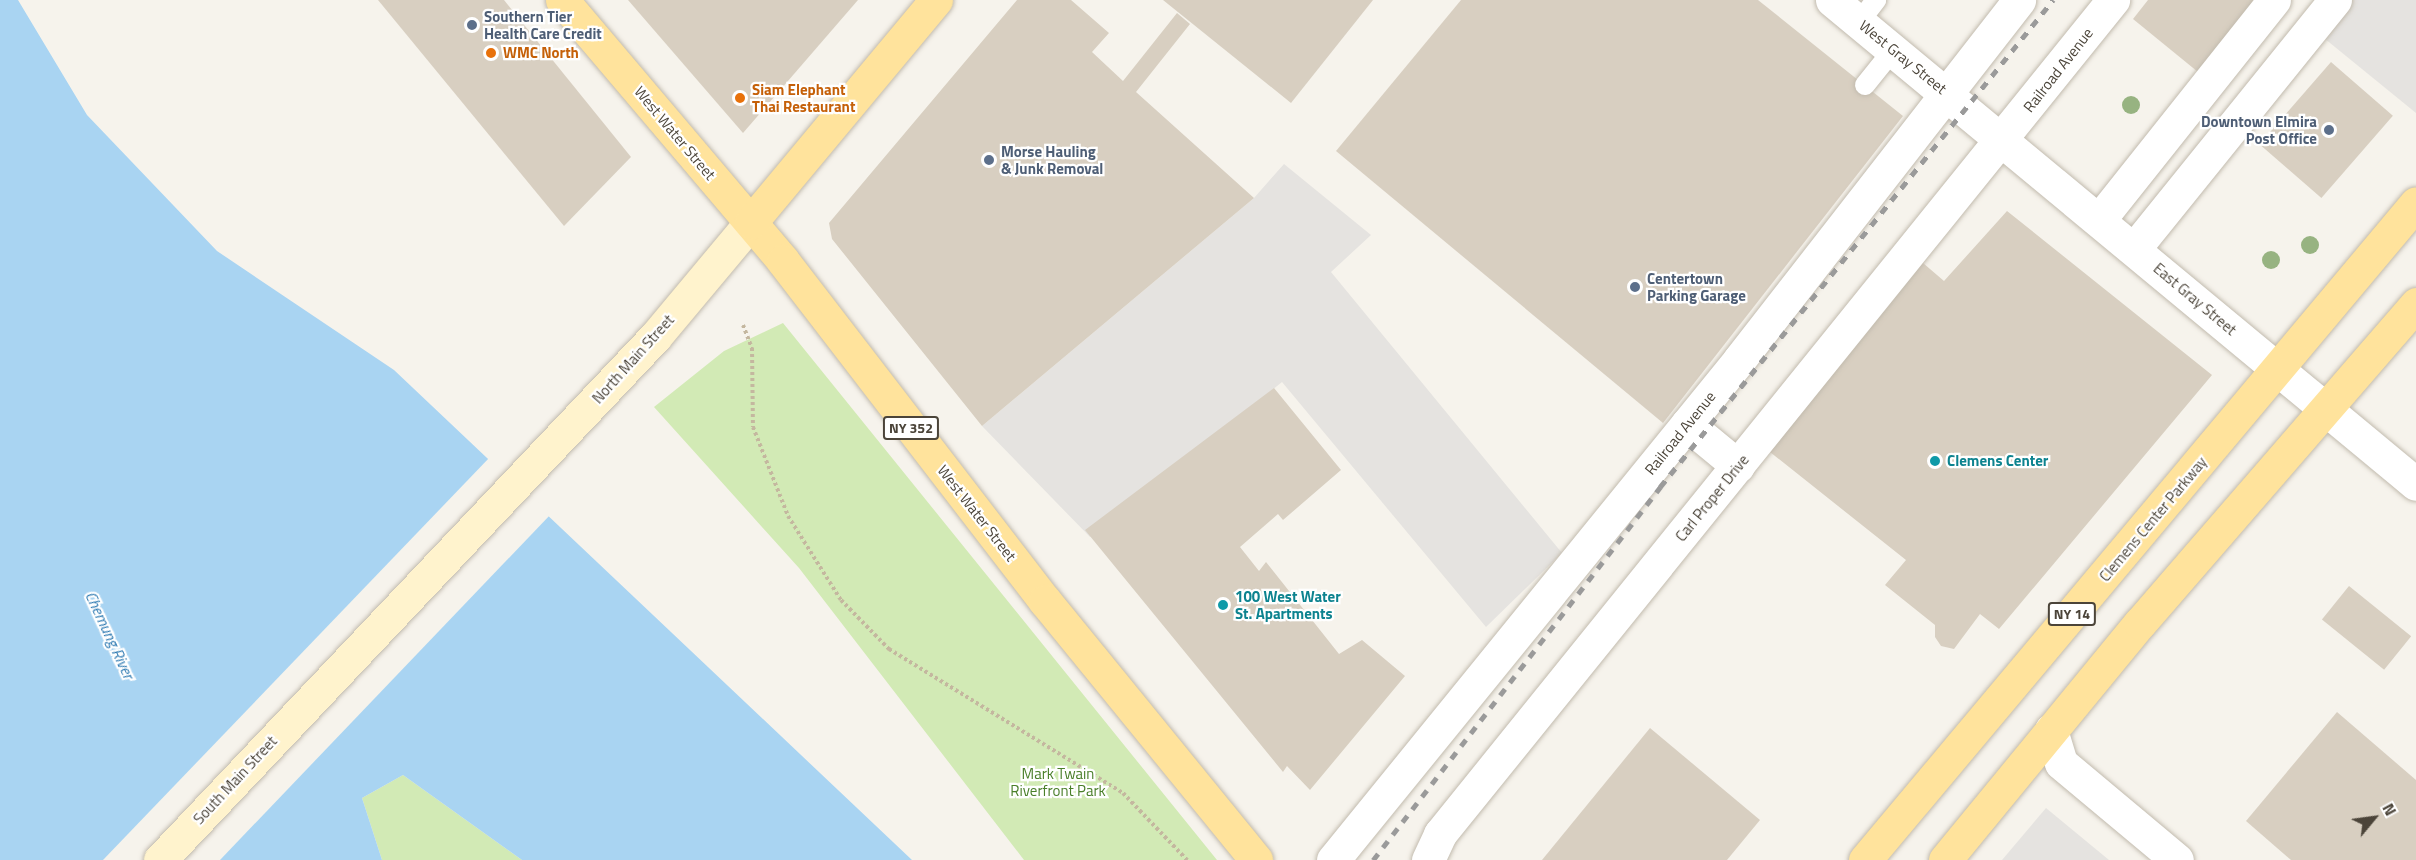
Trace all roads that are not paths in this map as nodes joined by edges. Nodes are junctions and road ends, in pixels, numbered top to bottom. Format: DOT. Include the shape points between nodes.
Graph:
graph roads {
  1 [pos="562,0"];
  2 [pos="936,0"];
  3 [pos="1832,0"];
  4 [pos="2019,0"];
  5 [pos="2113,0"];
  6 [pos="2274,0"];
  7 [pos="2335,0"];
  8 [pos="1868,11"];
  9 [pos="1893,50"];
  10 [pos="1865,85"];
  11 [pos="1947,94"];
  12 [pos="1973,115"];
  13 [pos="2003,140"];
  14 [pos="2416,203"];
  15 [pos="2099,220"];
  16 [pos="751,222"];
  17 [pos="2134,249"];
  18 [pos="2416,304"];
  19 [pos="2279,369"];
  20 [pos="2326,409"];
  21 [pos="1687,424"];
  22 [pos="1738,466"];
  23 [pos="2416,484"];
  24 [pos="310,701"];
  25 [pos="2051,730"];
  26 [pos="159,860"];
  27 [pos="1256,860"];
  28 [pos="1333,860"];
  29 [pos="1428,860"];
  30 [pos="1865,860"];
  31 [pos="1945,860"];
  32 [pos="2177,860"];
  1 -- 16 [label="main road, West Water Street / NY 352"];
  2 -- 16 [label="main road, North Main Street"];
  3 -- 8 [label="street, West Gray Street"];
  4 -- 11 [label="street, Railroad Avenue"];
  5 -- 13 [label="street, Railroad Avenue"];
  6 -- 15 [label="street"];
  7 -- 17 [label="street"];
  8 -- 9 [label="street, West Gray Street"];
  9 -- 10 [label="lane"];
  9 -- 11 [label="street, West Gray Street"];
  11 -- 12 [label="street, West Gray Street"];
  11 -- 21 [label="street, Railroad Avenue"];
  12 -- 13 [label="street, East Gray Street"];
  13 -- 15 [label="street, East Gray Street"];
  13 -- 22 [label="street, Carl Proper Drive"];
  14 -- 19 [label="main road, Clemens Center Parkway / NY 14"];
  15 -- 17 [label="street, East Gray Street"];
  16 -- 24 [label="main road, North Main Street" via="655,337"];
  16 -- 27 [label="main road, West Water Street / NY 352" via="1045,601"];
  17 -- 19 [label="street, East Gray Street"];
  18 -- 20 [label="main road"];
  19 -- 20 [label="street, East Gray Street"];
  19 -- 30 [label="main road, Clemens Center Parkway / NY 14"];
  20 -- 23 [label="street, East Gray Street"];
  20 -- 25 [label="main road"];
  21 -- 22 [label="street"];
  21 -- 28 [label="street, Railroad Avenue"];
  22 -- 29 [label="street, Carl Proper Drive" via="1440,834"];
  24 -- 26 [label="main road, South Main Street"];
  25 -- 31 [label="main road"];
  25 -- 32 [label="street" via="2061,763"];
}
